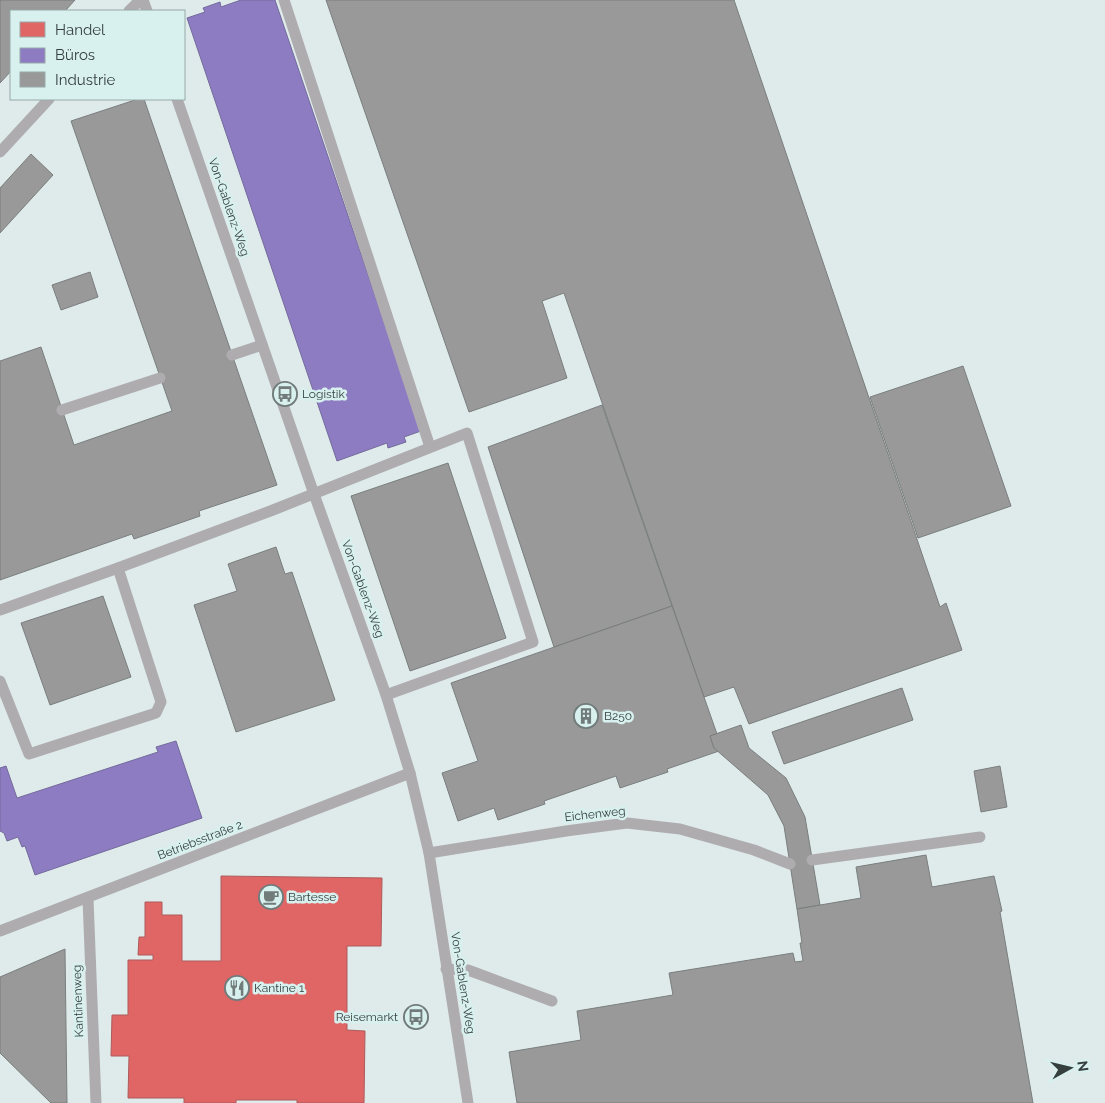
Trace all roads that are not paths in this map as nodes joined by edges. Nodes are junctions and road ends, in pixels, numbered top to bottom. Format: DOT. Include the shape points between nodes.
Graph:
graph roads {
  1 [pos="141,0"];
  2 [pos="284,0"];
  3 [pos="130,10"];
  4 [pos="48,100"];
  5 [pos="177,100"];
  6 [pos="0,152"];
  7 [pos="262,345"];
  8 [pos="232,355"];
  9 [pos="160,378"];
  10 [pos="62,410"];
  11 [pos="430,447"];
  12 [pos="314,494"];
  13 [pos="118,568"];
  14 [pos="0,610"];
  15 [pos="0,681"];
  16 [pos="386,695"];
  17 [pos="410,773"];
  18 [pos="980,837"];
  19 [pos="429,853"];
  20 [pos="812,860"];
  21 [pos="790,864"];
  22 [pos="88,899"];
  23 [pos="0,931"];
  24 [pos="446,969"];
  25 [pos="552,1001"];
  26 [pos="96,1103"];
  27 [pos="468,1103"];
  1 -- 3 [label="lane"];
  2 -- 11 [label="lane"];
  4 -- 6 [label="lane"];
  5 -- 7 [label="lane, Von-Gablenz-Weg"];
  7 -- 8 [label="lane"];
  7 -- 12 [label="lane, Von-Gablenz-Weg"];
  9 -- 10 [label="lane"];
  11 -- 12 [label="lane"];
  11 -- 16 [label="lane" via="467,433 533,642"];
  12 -- 13 [label="lane"];
  12 -- 16 [label="lane, Von-Gablenz-Weg"];
  13 -- 14 [label="lane"];
  13 -- 15 [label="lane" via="161,702 156,713 29,754"];
  16 -- 17 [label="lane, Von-Gablenz-Weg"];
  17 -- 19 [label="lane, Von-Gablenz-Weg"];
  17 -- 22 [label="lane, Betriebsstraße 2"];
  18 -- 20 [label="lane"];
  19 -- 21 [label="lane, Eichenweg" via="627,823 680,829"];
  19 -- 24 [label="lane, Von-Gablenz-Weg"];
  22 -- 23 [label="lane, Betriebsstraße 2"];
  22 -- 26 [label="lane, Kantinenweg"];
  24 -- 25 [label="lane" via="468,970"];
  24 -- 27 [label="lane, Von-Gablenz-Weg"];
}
